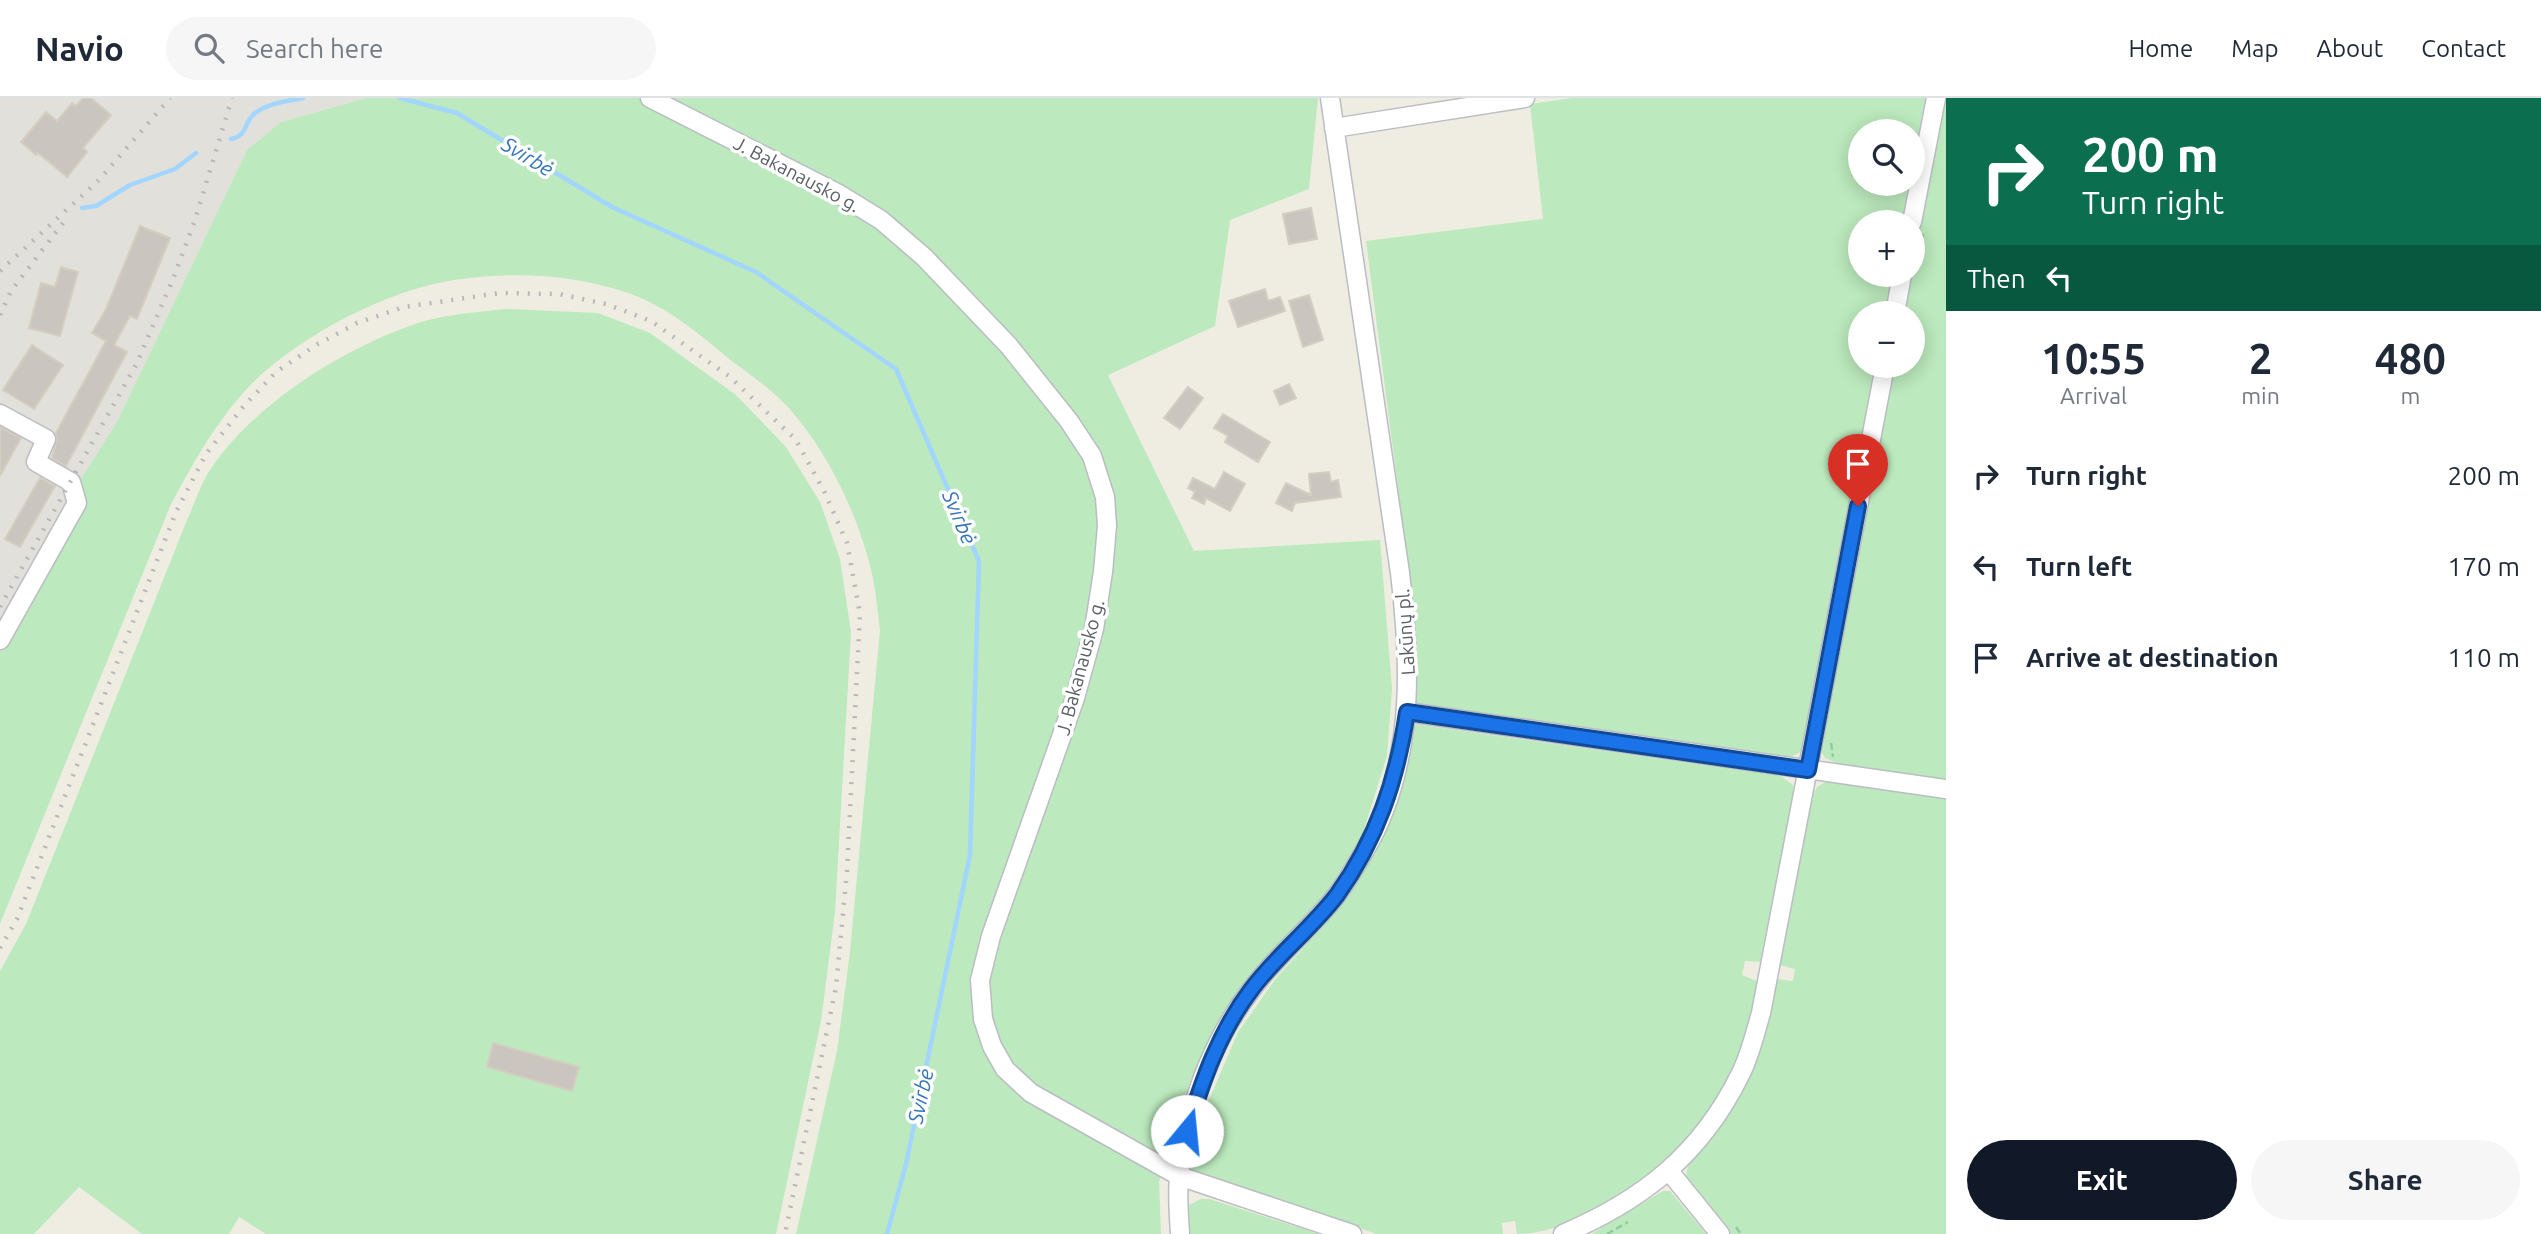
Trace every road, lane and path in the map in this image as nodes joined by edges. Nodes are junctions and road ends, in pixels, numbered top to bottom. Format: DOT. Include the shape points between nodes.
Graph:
graph roads {
  1 [pos="650,98"];
  2 [pos="1330,98"];
  3 [pos="1525,98"];
  4 [pos="1936,98"];
  5 [pos="1334,128"];
  6 [pos="1914,210"];
  7 [pos="1883,378"];
  8 [pos="0,414"];
  9 [pos="0,640"];
  10 [pos="1407,712"];
  11 [pos="1808,770"];
  12 [pos="1946,789"];
  13 [pos="1669,1171"];
  14 [pos="1179,1176"];
  15 [pos="1180,1234"];
  16 [pos="1352,1234"];
  17 [pos="1563,1234"];
  18 [pos="1720,1234"];
  1 -- 14 [label="street, J. Bakanausko g." via="837,192 881,220 1009,346 1092,456 1105,497 1107,526 1094,629 1075,698 991,936 980,980 983,1019 1005,1069 1031,1093"];
  2 -- 5 [label="street, Lakūnų pl."];
  3 -- 5 [label="street"];
  4 -- 6 [label="street"];
  5 -- 10 [label="street, Lakūnų pl." via="1400,573 1407,638"];
  7 -- 11 [label="street"];
  8 -- 9 [label="street" via="46,439 36,461 71,482 77,503"];
  10 -- 11 [label="street"];
  10 -- 14 [label="street, Lakūnų pl." via="1400,756 1379,824 1337,895 1250,990 1224,1033 1202,1081"];
  11 -- 12 [label="street"];
  11 -- 13 [label="street" via="1762,1013 1741,1072 1719,1112"];
  13 -- 17 [label="street" via="1623,1205"];
  13 -- 18 [label="street"];
  14 -- 15 [label="street, Lakūnų pl."];
  14 -- 16 [label="street, J. Bakanausko g."];
}
